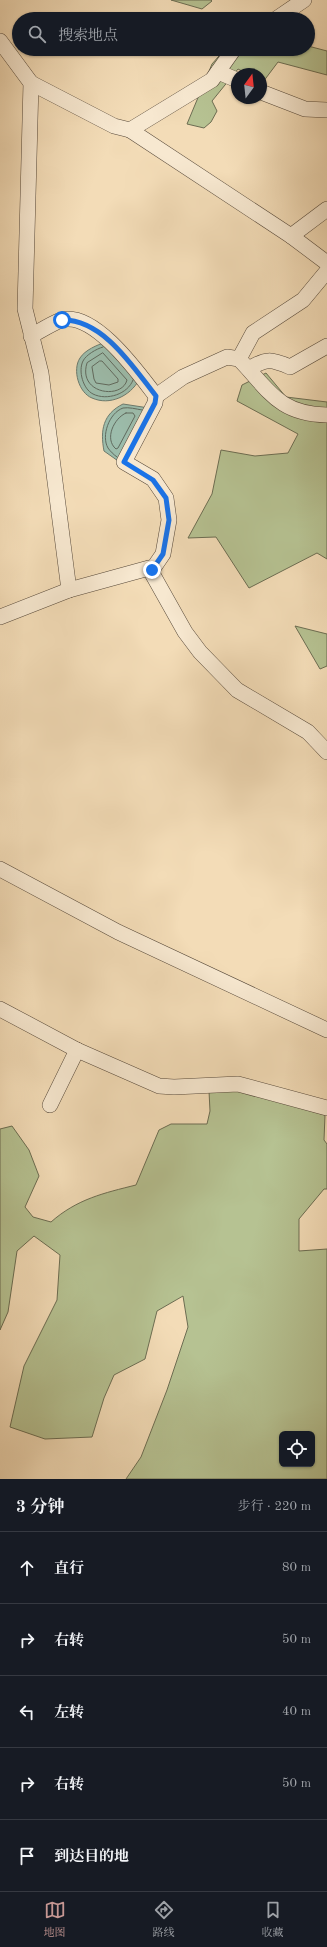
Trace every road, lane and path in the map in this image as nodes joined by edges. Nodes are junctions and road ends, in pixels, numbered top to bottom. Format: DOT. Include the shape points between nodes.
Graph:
graph roads {
  1 [pos="304,0"];
  2 [pos="286,12"];
  3 [pos="0,41"];
  4 [pos="229,56"];
  5 [pos="218,72"];
  6 [pos="231,77"];
  7 [pos="31,83"];
  8 [pos="267,94"];
  9 [pos="327,110"];
  10 [pos="130,130"];
  11 [pos="327,209"];
  12 [pos="291,236"];
  13 [pos="327,263"];
  14 [pos="327,271"];
  15 [pos="31,336"];
  16 [pos="327,346"];
  17 [pos="244,364"];
  18 [pos="156,396"];
  19 [pos="327,415"];
  20 [pos="152,570"];
  21 [pos="69,590"];
  22 [pos="0,617"];
  23 [pos="327,752"];
  24 [pos="0,869"];
  25 [pos="0,1009"];
  26 [pos="327,1030"];
  27 [pos="77,1050"];
  28 [pos="50,1105"];
  29 [pos="327,1108"];
  1 -- 2 [label="street"];
  3 -- 7 [label="street"];
  4 -- 5 [label="street"];
  5 -- 6 [label="street"];
  5 -- 10 [label="street" via="212,80"];
  7 -- 10 [label="street" via="114,126"];
  7 -- 15 [label="street" via="25,309"];
  8 -- 9 [label="street" via="305,109"];
  10 -- 12 [label="street"];
  11 -- 12 [label="street"];
  12 -- 13 [label="street"];
  14 -- 17 [label="street" via="303,300 253,332"];
  15 -- 18 [label="street" via="62,320 84,324 120,350"];
  15 -- 21 [label="street" via="41,373"];
  16 -- 17 [label="street" via="290,367 272,360"];
  17 -- 18 [label="street" via="227,358 183,377"];
  17 -- 19 [label="street" via="266,391 280,402 295,410"];
  18 -- 20 [label="street" via="155,403 124,462 153,480 166,498 169,520 163,554"];
  20 -- 21 [label="street" via="145,567"];
  20 -- 23 [label="street" via="184,632 205,657 237,690 308,732"];
  21 -- 22 [label="street"];
  24 -- 26 [label="street" via="118,932"];
  25 -- 27 [label="street"];
  27 -- 28 [label="street"];
  27 -- 29 [label="street" via="159,1086 238,1084"];
}
